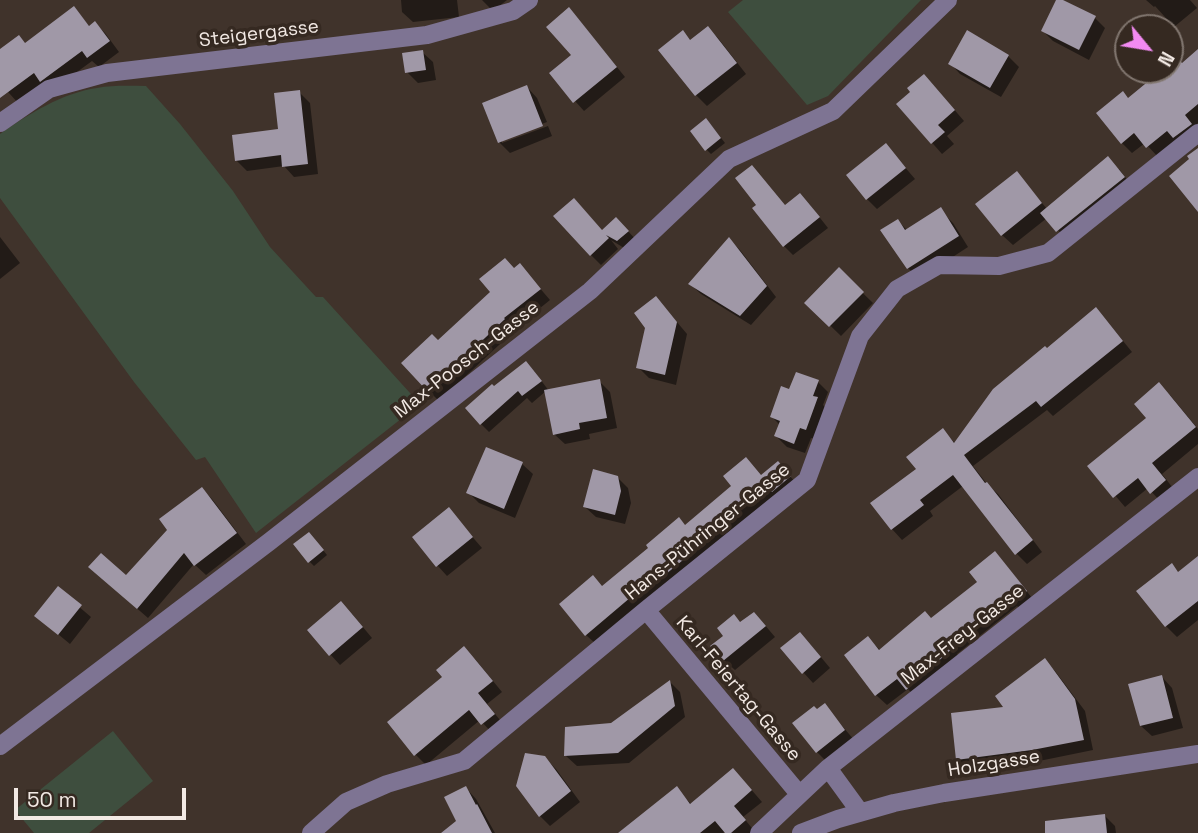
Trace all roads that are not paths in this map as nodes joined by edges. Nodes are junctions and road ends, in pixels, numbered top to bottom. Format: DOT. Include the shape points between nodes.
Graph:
graph roads {
  1 [pos="529,0"];
  2 [pos="948,0"];
  3 [pos="0,123"];
  4 [pos="1198,133"];
  5 [pos="1198,477"];
  6 [pos="646,610"];
  7 [pos="0,746"];
  8 [pos="1198,754"];
  9 [pos="828,768"];
  10 [pos="799,794"];
  11 [pos="860,812"];
  12 [pos="311,833"];
  13 [pos="759,833"];
  14 [pos="801,833"];
  1 -- 3 [label="street, Steigergasse" via="513,11 427,35 107,73 49,89"];
  2 -- 7 [label="street, Max-Poosch-Gasse" via="833,111 729,159 590,291"];
  4 -- 6 [label="street, Hans-Pühringer-Gasse" via="1048,253 999,266 939,265 897,289 860,336 807,480"];
  5 -- 9 [label="street, Max-Frey-Gasse"];
  6 -- 10 [label="street, Karl-Feiertag-Gasse"];
  6 -- 12 [label="street, Hans-Pühringer-Gasse" via="464,761 387,784 346,802"];
  8 -- 11 [label="street, Holzgasse" via="944,793"];
  9 -- 10 [label="street, Max-Frey-Gasse"];
  9 -- 11 [label="street"];
  10 -- 13 [label="street, Max-Frey-Gasse"];
  11 -- 14 [label="street, Holzgasse"];
}
